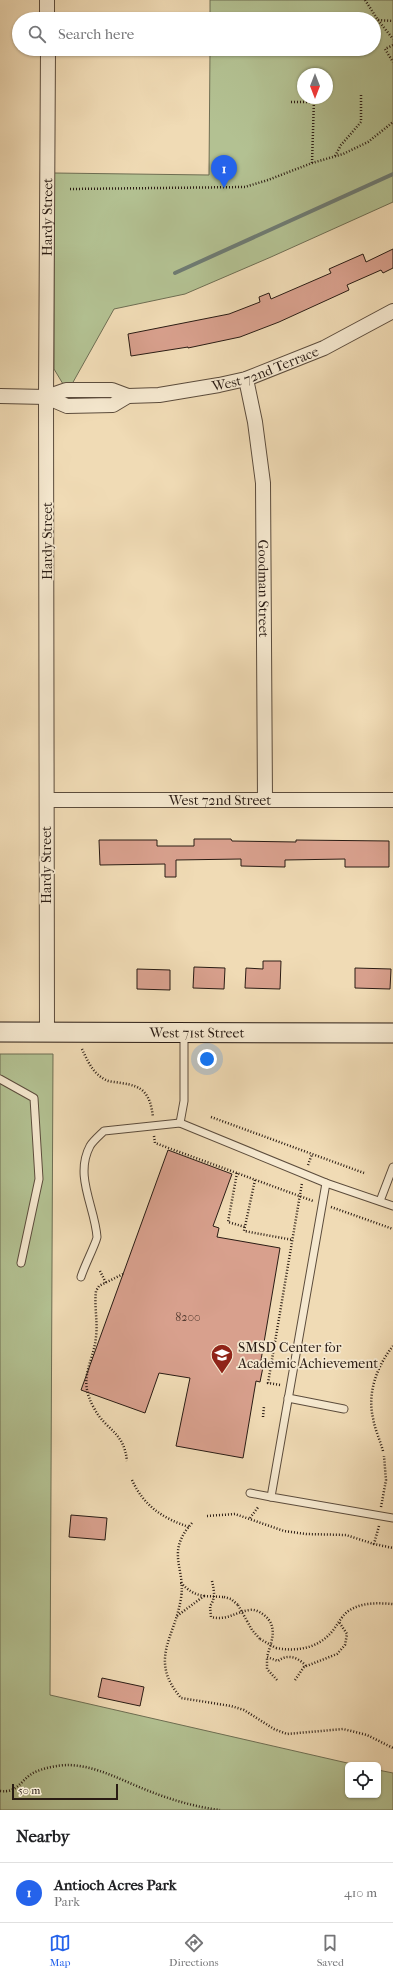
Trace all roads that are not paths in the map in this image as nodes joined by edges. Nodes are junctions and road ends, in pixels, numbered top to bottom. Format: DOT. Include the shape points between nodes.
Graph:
graph roads {
  1 [pos="47,0"];
  2 [pos="47,12"];
  3 [pos="48,56"];
  4 [pos="393,311"];
  5 [pos="246,379"];
  6 [pos="0,396"];
  7 [pos="46,397"];
  8 [pos="48,800"];
  9 [pos="265,800"];
  10 [pos="393,800"];
  11 [pos="0,1032"];
  12 [pos="47,1032"];
  13 [pos="184,1032"];
  14 [pos="393,1033"];
  15 [pos="0,1079"];
  16 [pos="180,1123"];
  17 [pos="393,1167"];
  18 [pos="326,1183"];
  19 [pos="380,1201"];
  20 [pos="393,1206"];
  21 [pos="21,1263"];
  22 [pos="81,1277"];
  23 [pos="288,1398"];
  24 [pos="344,1409"];
  25 [pos="250,1493"];
  26 [pos="271,1497"];
  27 [pos="393,1518"];
  1 -- 2 [label="street"];
  3 -- 7 [label="street, Hardy Street"];
  4 -- 5 [label="street, West 72nd Terrace" via="324,348"];
  5 -- 7 [label="street, West 72nd Terrace" via="158,395 128,396 112,390 66,390"];
  5 -- 9 [label="street, Goodman Street" via="264,483"];
  6 -- 7 [label="street, West 72nd Terrace"];
  7 -- 8 [label="street, Hardy Street"];
  8 -- 9 [label="street, West 72nd Street"];
  8 -- 12 [label="street, Hardy Street"];
  9 -- 10 [label="street, West 72nd Street"];
  11 -- 12 [label="street, West 71st Street"];
  12 -- 13 [label="street, West 71st Street"];
  13 -- 14 [label="street, West 71st Street"];
  13 -- 16 [label="lane" via="184,1101"];
  15 -- 21 [label="lane" via="34,1098 39,1179"];
  16 -- 18 [label="lane"];
  16 -- 22 [label="lane" via="104,1130 90,1146 83,1165 97,1239"];
  17 -- 19 [label="lane"];
  18 -- 19 [label="lane"];
  18 -- 23 [label="lane"];
  19 -- 20 [label="lane"];
  23 -- 24 [label="lane"];
  23 -- 26 [label="lane"];
  25 -- 26 [label="lane"];
  26 -- 27 [label="lane"];
}
